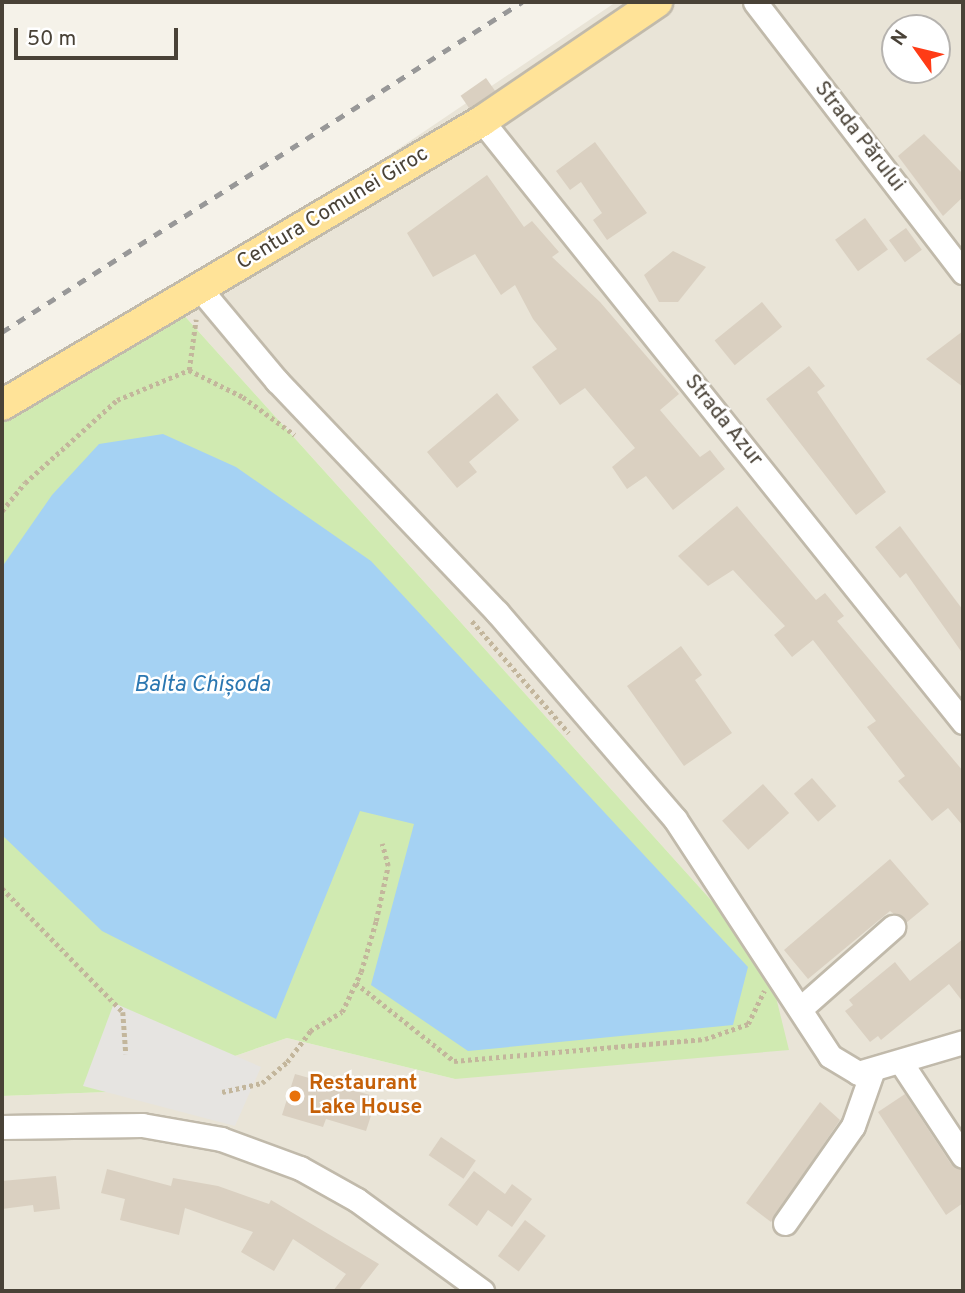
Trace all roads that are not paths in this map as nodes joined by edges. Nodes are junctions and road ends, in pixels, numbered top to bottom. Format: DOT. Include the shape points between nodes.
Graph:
graph roads {
  1 [pos="657,2"];
  2 [pos="755,2"];
  3 [pos="482,121"];
  4 [pos="963,272"];
  5 [pos="200,289"];
  6 [pos="2,405"];
  7 [pos="963,722"];
  8 [pos="893,927"];
  9 [pos="801,1008"];
  10 [pos="963,1042"];
  11 [pos="902,1064"];
  12 [pos="872,1072"];
  13 [pos="2,1127"];
  14 [pos="963,1156"];
  15 [pos="785,1223"];
  16 [pos="482,1291"];
  1 -- 3 [label="main road, Centura Comunei Giroc"];
  2 -- 4 [label="street, Strada Părului"];
  3 -- 5 [label="main road, Centura Comunei Giroc"];
  3 -- 7 [label="street, Strada Azur"];
  5 -- 6 [label="main road, Centura Comunei Giroc"];
  5 -- 9 [label="street" via="276,381 497,612 675,819"];
  8 -- 9 [label="street"];
  9 -- 12 [label="street" via="830,1056 845,1069"];
  10 -- 11 [label="street"];
  11 -- 12 [label="street"];
  11 -- 14 [label="street"];
  12 -- 15 [label="street" via="853,1126"];
  13 -- 16 [label="street" via="142,1125 221,1139 300,1168 357,1200"];
}
